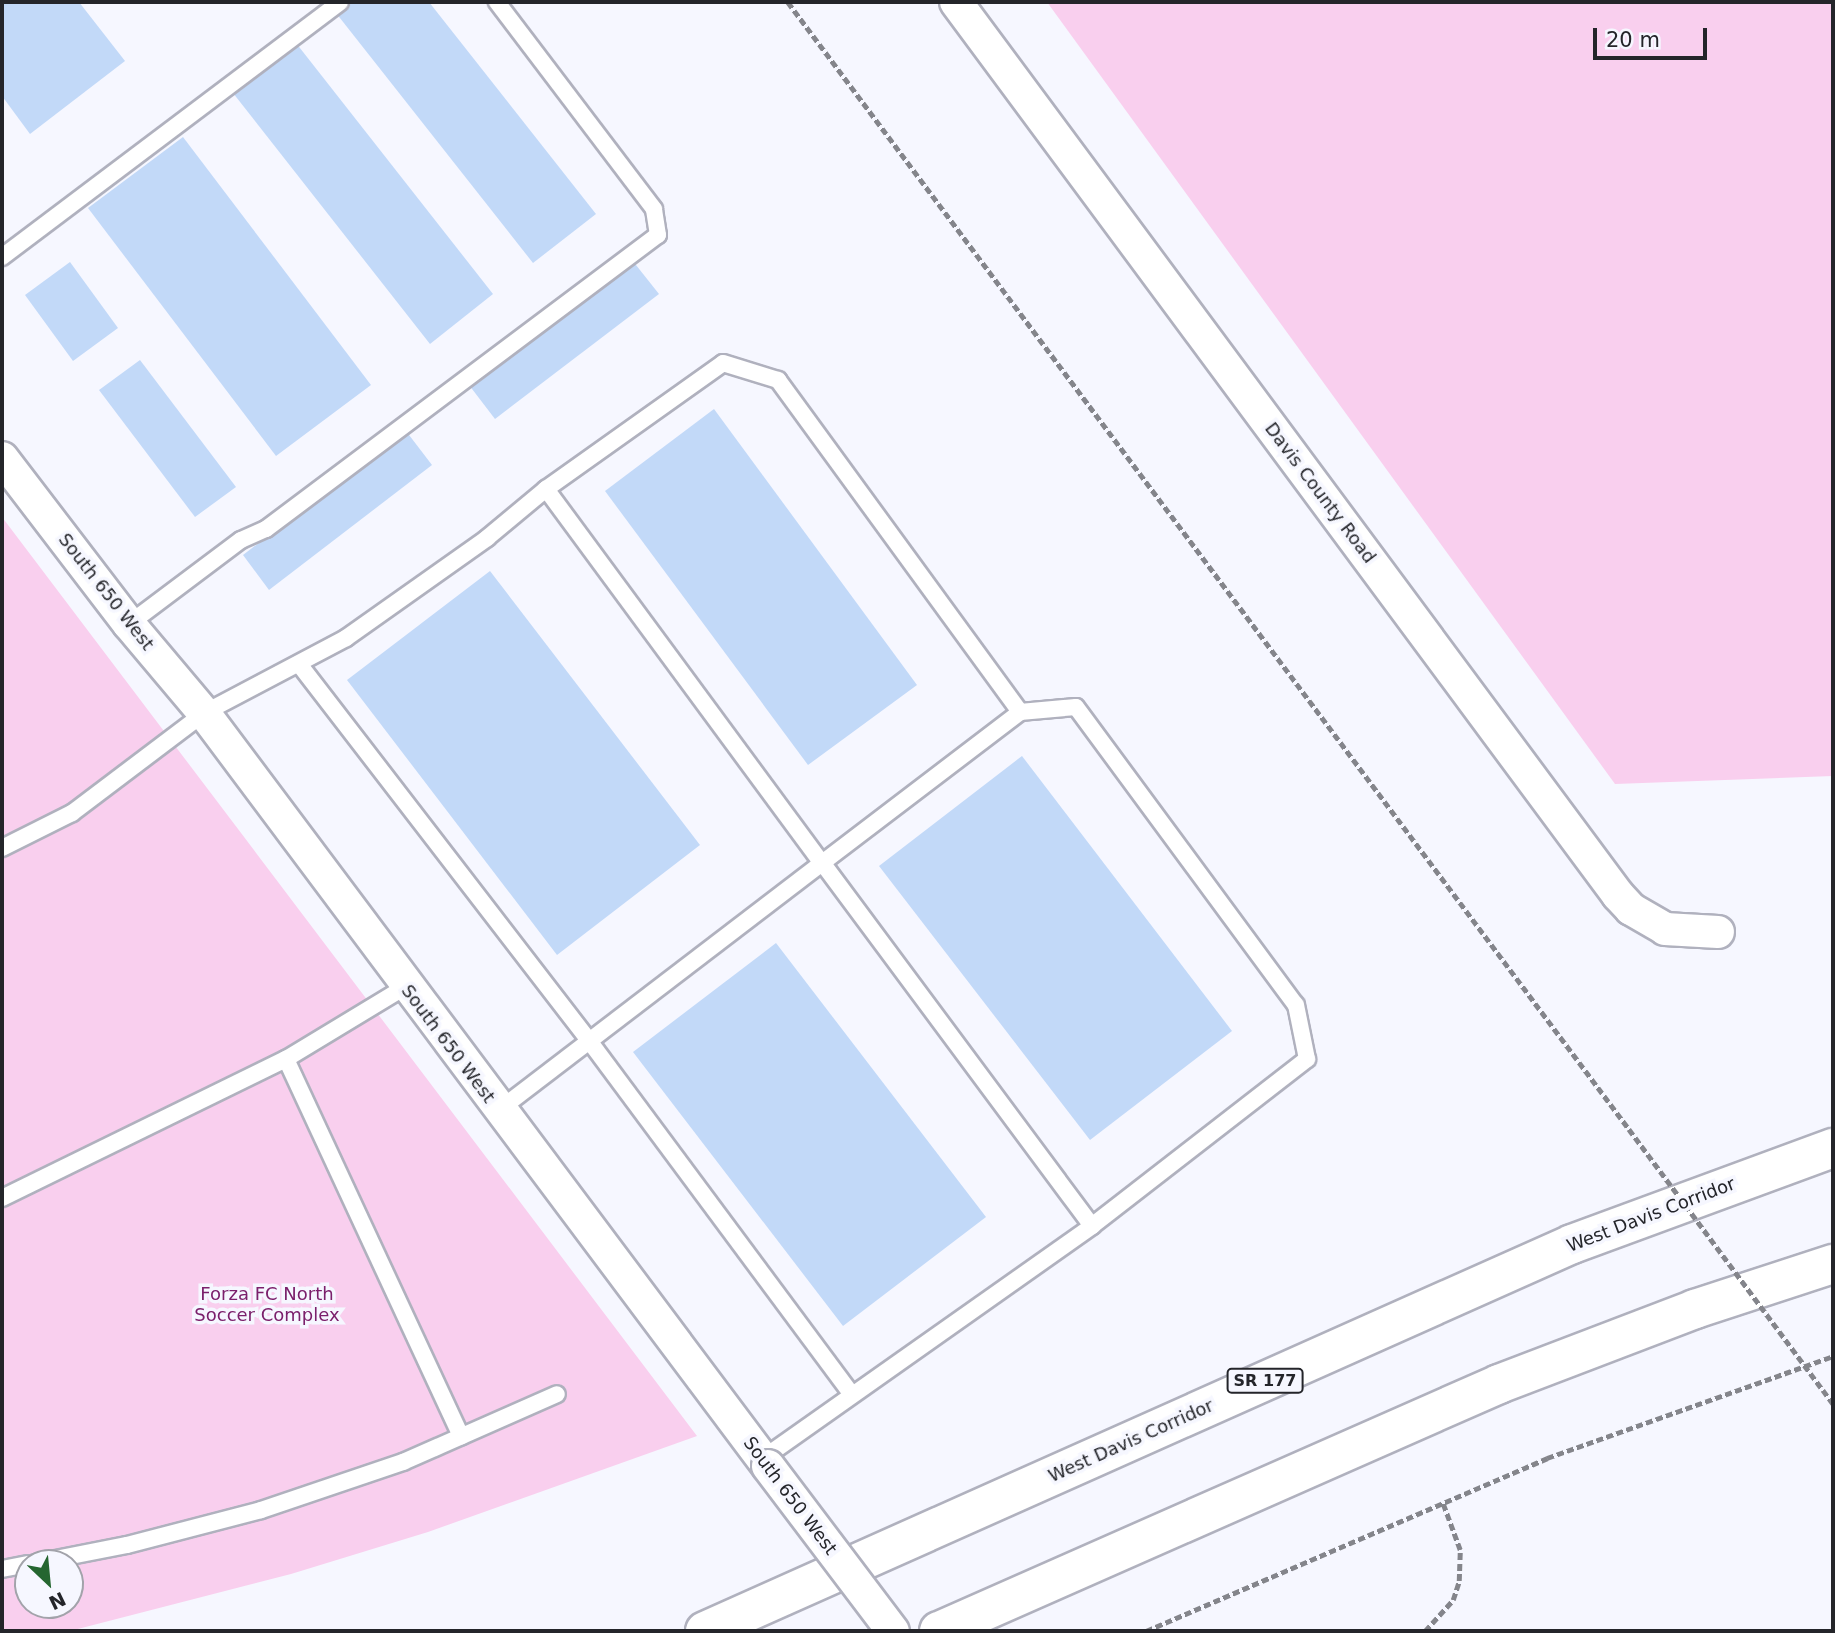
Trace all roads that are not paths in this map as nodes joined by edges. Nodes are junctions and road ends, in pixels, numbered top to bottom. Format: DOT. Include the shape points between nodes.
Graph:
graph roads {
  1 [pos="340,2"];
  2 [pos="497,2"];
  3 [pos="956,2"];
  4 [pos="2,257"];
  5 [pos="2,458"];
  6 [pos="546,489"];
  7 [pos="129,624"];
  8 [pos="299,664"];
  9 [pos="1020,712"];
  10 [pos="204,713"];
  11 [pos="2,848"];
  12 [pos="822,863"];
  13 [pos="1718,932"];
  14 [pos="405,987"];
  15 [pos="590,1042"];
  16 [pos="286,1059"];
  17 [pos="499,1110"];
  18 [pos="1833,1148"];
  19 [pos="2,1198"];
  20 [pos="1092,1226"];
  21 [pos="1833,1264"];
  22 [pos="557,1394"];
  23 [pos="851,1394"];
  24 [pos="461,1436"];
  25 [pos="765,1462"];
  26 [pos="84,1553"];
  27 [pos="705,1631"];
  28 [pos="893,1631"];
  29 [pos="939,1631"];
  1 -- 4 [label="lane"];
  2 -- 7 [label="lane" via="654,209 658,234 266,529 242,540"];
  3 -- 13 [label="street, Davis County Road" via="1618,895 1631,909 1665,929"];
  5 -- 7 [label="street, South 650 West"];
  6 -- 8 [label="lane" via="487,538 364,625"];
  6 -- 9 [label="lane" via="723,363 778,380"];
  6 -- 12 [label="lane"];
  7 -- 10 [label="street, South 650 West"];
  8 -- 10 [label="lane"];
  8 -- 15 [label="lane"];
  9 -- 12 [label="lane"];
  9 -- 20 [label="lane" via="1076,707 1296,1005 1307,1059"];
  10 -- 11 [label="lane" via="72,813"];
  10 -- 14 [label="street, South 650 West"];
  12 -- 15 [label="lane"];
  12 -- 20 [label="lane"];
  14 -- 16 [label="lane"];
  14 -- 17 [label="street, South 650 West"];
  15 -- 17 [label="lane"];
  15 -- 23 [label="lane"];
  16 -- 19 [label="lane"];
  16 -- 24 [label="lane"];
  17 -- 25 [label="street, South 650 West"];
  18 -- 27 [label="highway, West Davis Corridor / SR 177" via="1572,1244"];
  20 -- 23 [label="lane"];
  21 -- 29 [label="highway" via="1671,1317 1499,1384"];
  22 -- 24 [label="lane"];
  23 -- 25 [label="lane"];
  24 -- 26 [label="lane" via="403,1462 261,1510"];
  25 -- 28 [label="street, South 650 West, bridge"];
}
